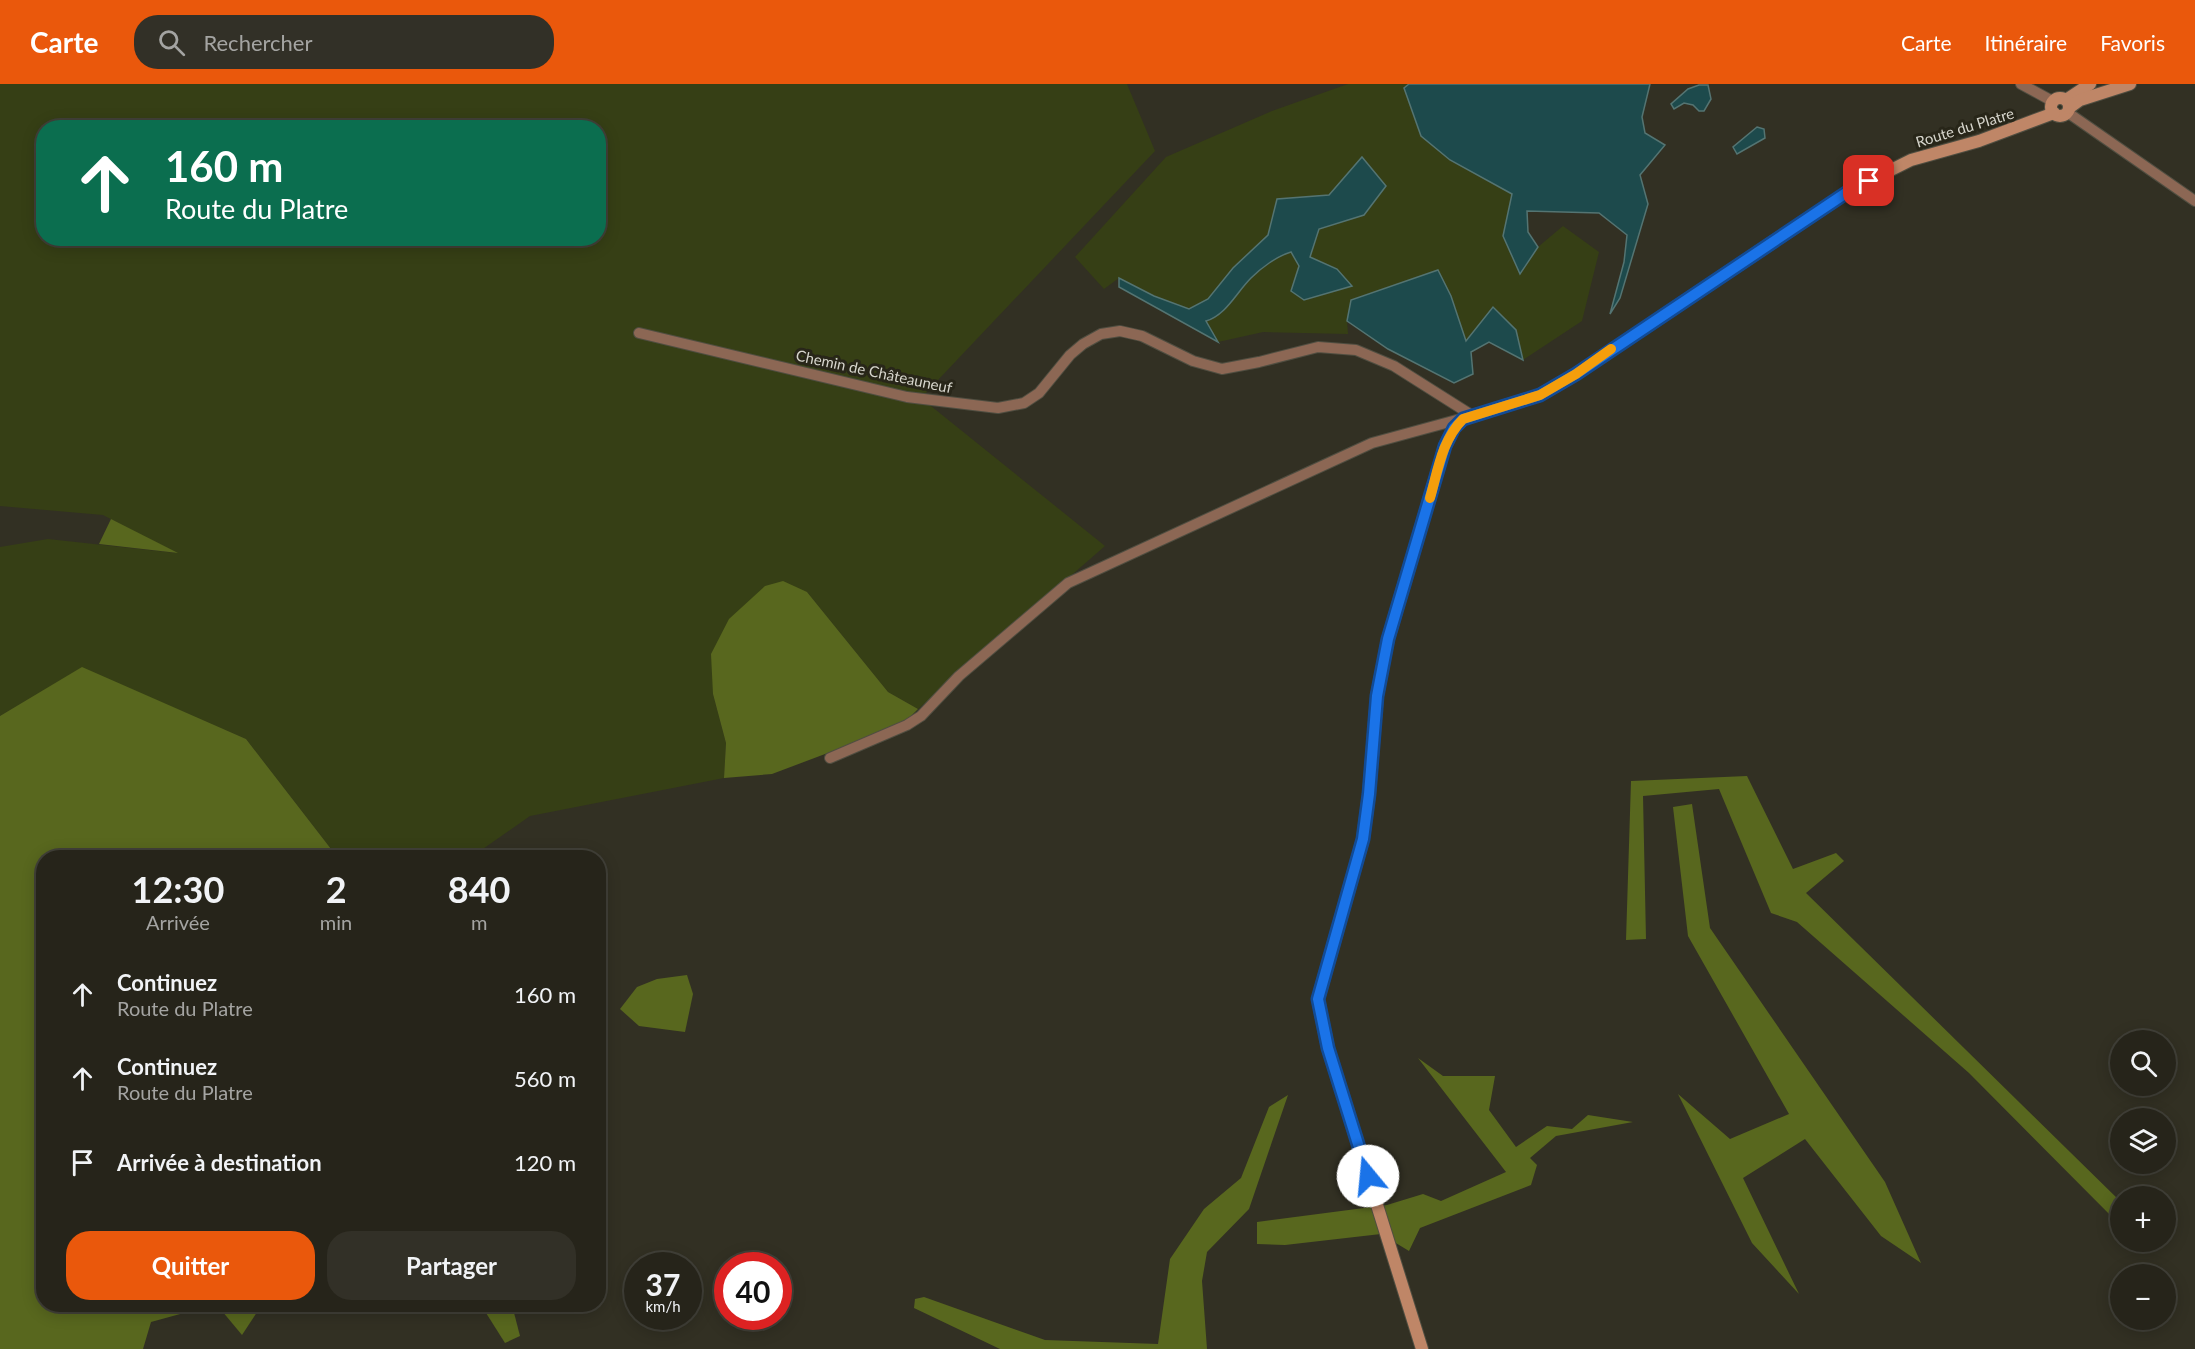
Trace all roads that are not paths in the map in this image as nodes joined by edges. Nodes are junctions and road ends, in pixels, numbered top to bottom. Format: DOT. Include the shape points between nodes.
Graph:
graph roads {
  1 [pos="2022,84"];
  2 [pos="2090,84"];
  3 [pos="2130,84"];
  4 [pos="2062,107"];
  5 [pos="2195,201"];
  6 [pos="639,333"];
  7 [pos="1468,418"];
  8 [pos="830,758"];
  9 [pos="1422,1349"];
  1 -- 4 [label="street"];
  2 -- 4 [label="street, Route du Platre"];
  3 -- 4 [label="street, Route du Platre"];
  4 -- 5 [label="street"];
  4 -- 7 [label="street, Route du Platre" via="1979,141 1911,160 1849,191 1576,374 1540,395"];
  6 -- 7 [label="street, Chemin de Châteauneuf" via="907,397 998,408 1024,403 1039,393 1070,355 1101,334 1120,331 1143,336 1193,361 1222,369 1318,347 1356,350 1394,366"];
  7 -- 8 [label="street" via="1372,443 1068,583 959,676 921,716"];
  7 -- 9 [label="street" via="1454,428 1445,446 1388,639 1377,696 1363,839 1318,999 1328,1048"];
}
